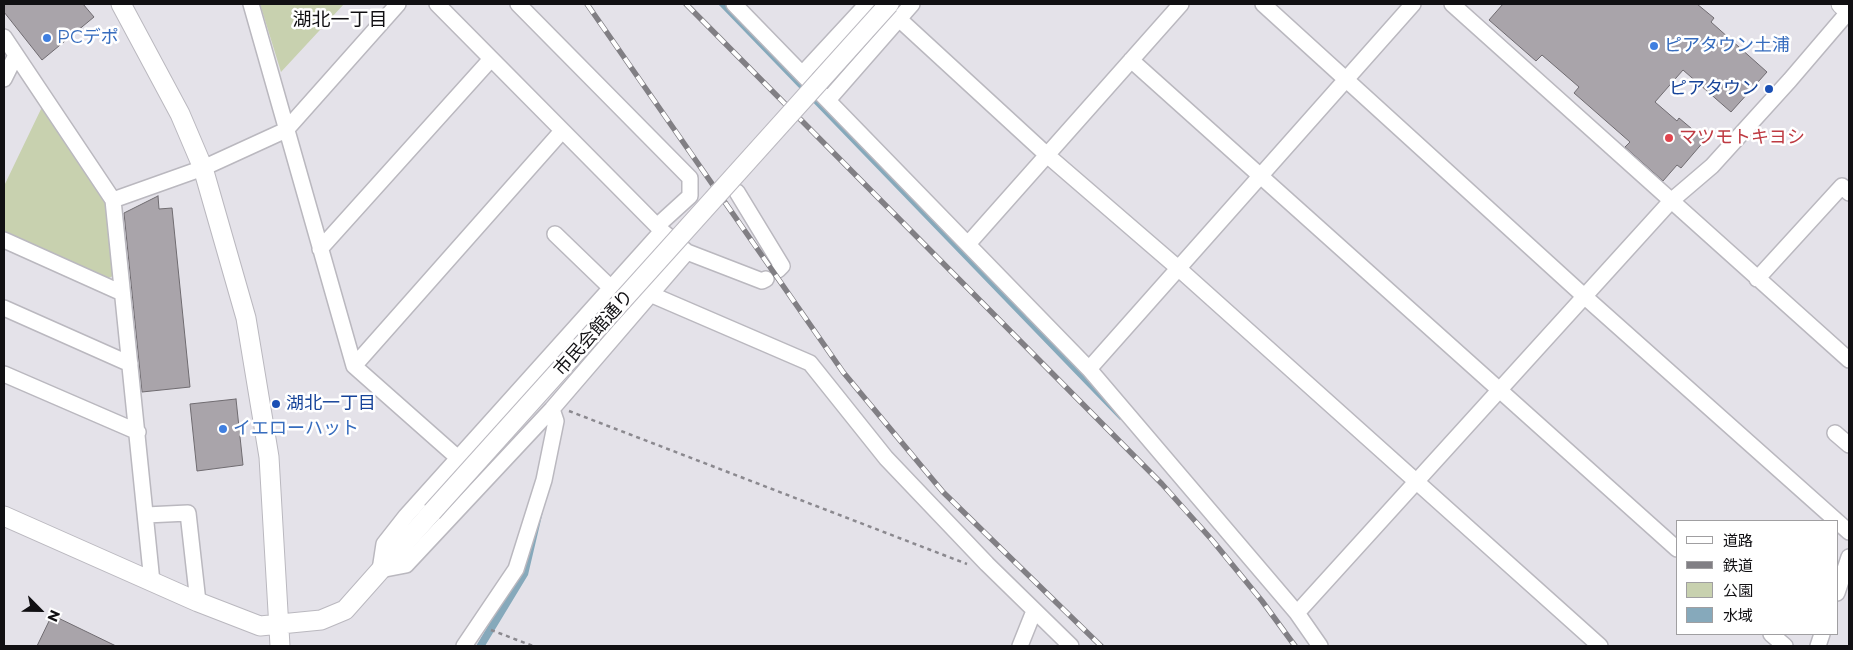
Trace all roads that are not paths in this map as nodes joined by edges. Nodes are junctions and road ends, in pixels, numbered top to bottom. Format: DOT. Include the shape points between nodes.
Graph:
graph roads {
  1 [pos="121,4"];
  2 [pos="251,4"];
  3 [pos="398,4"];
  4 [pos="437,4"];
  5 [pos="518,4"];
  6 [pos="734,4"];
  7 [pos="867,4"];
  8 [pos="912,4"];
  9 [pos="1181,4"];
  10 [pos="1263,4"];
  11 [pos="1413,4"];
  12 [pos="1452,4"];
  13 [pos="1841,4"];
  14 [pos="894,11"];
  15 [pos="1849,11"];
  16 [pos="4,37"];
  17 [pos="16,55"];
  18 [pos="491,59"];
  19 [pos="1131,60"];
  20 [pos="804,73"];
  21 [pos="1346,79"];
  22 [pos="4,80"];
  23 [pos="828,100"];
  24 [pos="286,130"];
  25 [pos="562,131"];
  26 [pos="1047,155"];
  27 [pos="203,168"];
  28 [pos="1261,174"];
  29 [pos="738,192"];
  30 [pos="1849,193"];
  31 [pos="113,200"];
  32 [pos="1671,201"];
  33 [pos="660,228"];
  34 [pos="555,234"];
  35 [pos="4,240"];
  36 [pos="968,244"];
  37 [pos="320,249"];
  38 [pos="687,252"];
  39 [pos="1178,268"];
  40 [pos="1757,279"];
  41 [pos="611,288"];
  42 [pos="122,293"];
  43 [pos="650,294"];
  44 [pos="1584,296"];
  45 [pos="4,308"];
  46 [pos="1849,360"];
  47 [pos="130,364"];
  48 [pos="354,366"];
  49 [pos="1089,369"];
  50 [pos="4,374"];
  51 [pos="1498,390"];
  52 [pos="554,407"];
  53 [pos="138,432"];
  54 [pos="1835,433"];
  55 [pos="1849,445"];
  56 [pos="458,458"];
  57 [pos="1415,482"];
  58 [pos="146,515"];
  59 [pos="4,516"];
  60 [pos="1836,520"];
  61 [pos="1838,522"];
  62 [pos="1849,532"];
  63 [pos="1676,548"];
  64 [pos="1849,557"];
  65 [pos="380,570"];
  66 [pos="152,582"];
  67 [pos="1838,589"];
  68 [pos="198,602"];
  69 [pos="1034,611"];
  70 [pos="1297,612"];
  71 [pos="278,625"];
  72 [pos="1772,635"];
  73 [pos="280,646"];
  74 [pos="464,646"];
  75 [pos="1020,646"];
  76 [pos="1071,646"];
  77 [pos="1320,646"];
  78 [pos="1600,646"];
  79 [pos="1785,646"];
  1 -- 27 [label="street" via="167,88"];
  2 -- 24 [label="street"];
  3 -- 24 [label="street"];
  4 -- 18 [label="street"];
  5 -- 33 [label="street" via="690,178 690,196"];
  6 -- 20 [label="street"];
  7 -- 20 [label="street"];
  8 -- 14 [label="street"];
  9 -- 19 [label="street"];
  10 -- 21 [label="street"];
  11 -- 21 [label="street"];
  12 -- 32 [label="street"];
  13 -- 15 [label="street"];
  14 -- 23 [label="street"];
  14 -- 26 [label="street"];
  14 -- 65 [label="street, 市民会館通り, bridge"];
  15 -- 32 [label="street" via="1712,166"];
  16 -- 17 [label="street"];
  17 -- 22 [label="street"];
  17 -- 31 [label="street"];
  18 -- 25 [label="street"];
  18 -- 37 [label="street"];
  19 -- 26 [label="street"];
  19 -- 28 [label="street"];
  20 -- 23 [label="street"];
  21 -- 28 [label="street"];
  21 -- 44 [label="street"];
  23 -- 36 [label="street"];
  24 -- 27 [label="street"];
  24 -- 37 [label="street"];
  25 -- 33 [label="street"];
  25 -- 48 [label="street"];
  26 -- 36 [label="street"];
  26 -- 39 [label="street"];
  27 -- 31 [label="street"];
  27 -- 71 [label="street" via="246,318 258,381 269,457"];
  28 -- 39 [label="street"];
  28 -- 51 [label="street"];
  29 -- 38 [label="street" via="782,266 762,281"];
  30 -- 40 [label="street" via="1842,186"];
  31 -- 42 [label="street"];
  32 -- 40 [label="street"];
  32 -- 44 [label="street"];
  33 -- 38 [label="street"];
  33 -- 41 [label="street"];
  34 -- 41 [label="street"];
  35 -- 42 [label="street"];
  36 -- 49 [label="street"];
  37 -- 48 [label="street"];
  38 -- 43 [label="street"];
  39 -- 49 [label="street"];
  39 -- 57 [label="street"];
  40 -- 46 [label="street"];
  41 -- 56 [label="street"];
  42 -- 47 [label="street"];
  43 -- 52 [label="street"];
  43 -- 69 [label="street" via="810,363 886,458"];
  44 -- 51 [label="street"];
  44 -- 60 [label="street"];
  45 -- 47 [label="street"];
  47 -- 53 [label="street"];
  48 -- 56 [label="street"];
  49 -- 70 [label="street"];
  50 -- 53 [label="street"];
  51 -- 57 [label="street"];
  51 -- 63 [label="street"];
  52 -- 65 [label="street" via="406,565"];
  52 -- 74 [label="street" via="556,421 544,480 516,569"];
  53 -- 58 [label="street"];
  54 -- 55 [label="street"];
  56 -- 65 [label="street" via="384,544"];
  57 -- 70 [label="street"];
  57 -- 78 [label="street"];
  58 -- 66 [label="street"];
  58 -- 68 [label="street" via="188,513"];
  59 -- 66 [label="street, 市民会館通り"];
  61 -- 62 [label="street"];
  64 -- 67 [label="street"];
  65 -- 71 [label="street, 市民会館通り" via="345,610 321,620"];
  66 -- 68 [label="street, 市民会館通り"];
  68 -- 71 [label="street, 市民会館通り" via="249,623"];
  69 -- 75 [label="street"];
  69 -- 76 [label="street"];
  70 -- 77 [label="street"];
  71 -- 73 [label="street"];
  72 -- 79 [label="street"];
}
